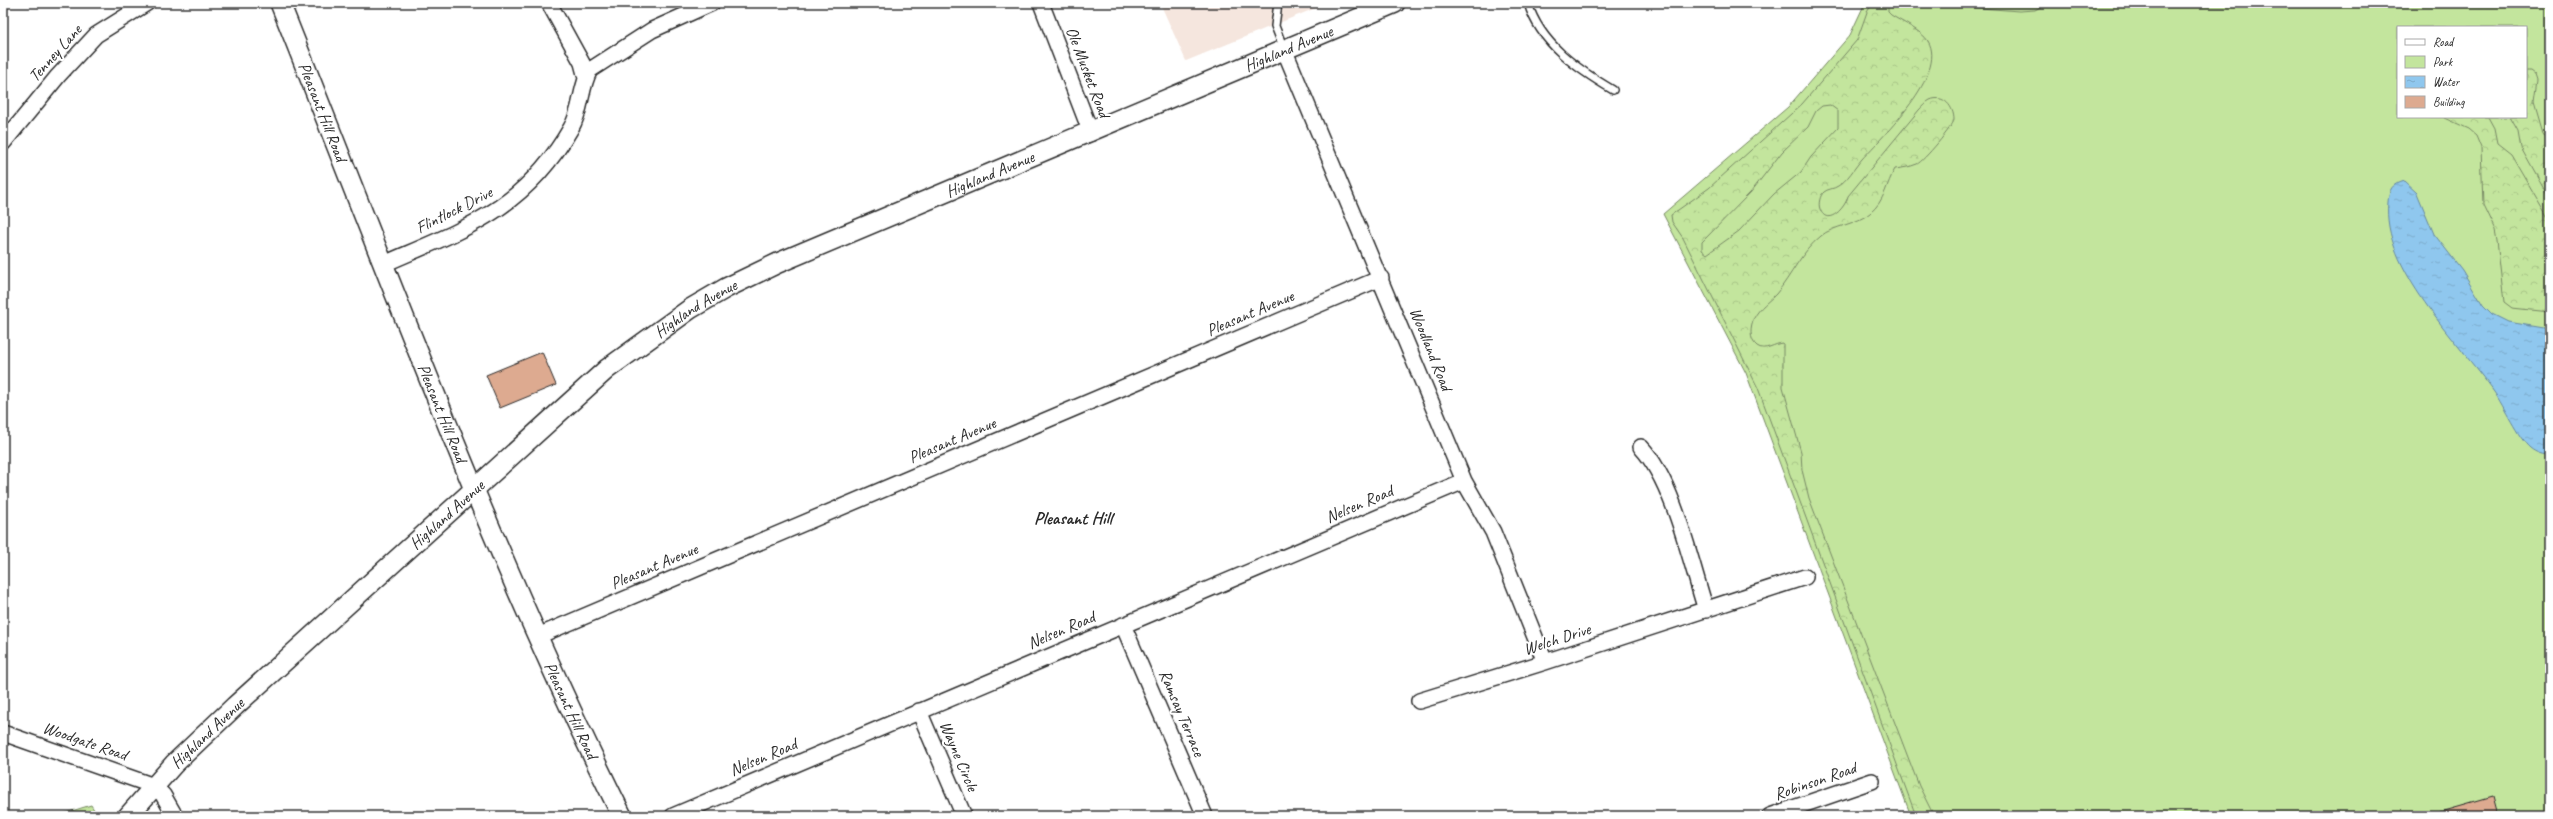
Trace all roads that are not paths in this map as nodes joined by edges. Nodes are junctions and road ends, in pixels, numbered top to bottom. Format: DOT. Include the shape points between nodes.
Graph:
graph roads {
  1 [pos="147,3"];
  2 [pos="280,3"];
  3 [pos="549,3"];
  4 [pos="712,3"];
  5 [pos="1041,3"];
  6 [pos="1278,3"];
  7 [pos="1395,3"];
  8 [pos="1528,3"];
  9 [pos="1284,49"];
  10 [pos="586,78"];
  11 [pos="1613,90"];
  12 [pos="1091,133"];
  13 [pos="3,143"];
  14 [pos="384,264"];
  15 [pos="1381,278"];
  16 [pos="1641,447"];
  17 [pos="1464,481"];
  18 [pos="474,489"];
  19 [pos="1805,577"];
  20 [pos="1706,610"];
  21 [pos="1123,625"];
  22 [pos="538,636"];
  23 [pos="1545,662"];
  24 [pos="1419,701"];
  25 [pos="919,711"];
  26 [pos="3,733"];
  27 [pos="1872,781"];
  28 [pos="154,786"];
  29 [pos="128,816"];
  30 [pos="175,816"];
  31 [pos="622,816"];
  32 [pos="673,816"];
  33 [pos="964,816"];
  34 [pos="1205,816"];
  35 [pos="1770,816"];
  1 -- 13 [label="street, Tenney Lane" via="96,35 58,76"];
  2 -- 14 [label="street, Pleasant Hill Road"];
  3 -- 10 [label="street" via="582,63"];
  4 -- 10 [label="street, Flintlock Drive" via="652,30 597,64"];
  5 -- 12 [label="street, Ole Musket Road"];
  6 -- 9 [label="lane" via="1275,26"];
  7 -- 9 [label="street, Highland Avenue"];
  8 -- 11 [label="lane" via="1542,30 1560,52 1581,71"];
  9 -- 12 [label="street, Highland Avenue"];
  9 -- 15 [label="street, Woodland Road"];
  10 -- 14 [label="street, Flintlock Drive" via="583,96 572,127 544,168 521,192 483,220"];
  12 -- 18 [label="street, Highland Avenue" via="778,264 708,298 664,326 607,369"];
  14 -- 18 [label="street, Pleasant Hill Road"];
  15 -- 17 [label="street, Woodland Road"];
  15 -- 22 [label="street, Pleasant Avenue"];
  16 -- 20 [label="street" via="1652,461 1673,508"];
  17 -- 21 [label="street, Nelsen Road"];
  17 -- 23 [label="street, Woodland Road" via="1502,552"];
  18 -- 22 [label="street, Pleasant Hill Road"];
  18 -- 28 [label="street, Highland Avenue" via="241,701"];
  19 -- 20 [label="street, Welch Drive"];
  20 -- 23 [label="street, Welch Drive"];
  21 -- 25 [label="street, Nelsen Road"];
  21 -- 34 [label="street, Ramsay Terrace"];
  22 -- 31 [label="street, Pleasant Hill Road"];
  23 -- 24 [label="street, Welch Drive"];
  25 -- 32 [label="street, Nelsen Road"];
  25 -- 33 [label="street, Wayne Circle"];
  26 -- 28 [label="street, Woodgate Road"];
  27 -- 35 [label="street, Robinson Road"];
  28 -- 29 [label="street, Highland Avenue"];
  28 -- 30 [label="street" via="163,795"];
}
